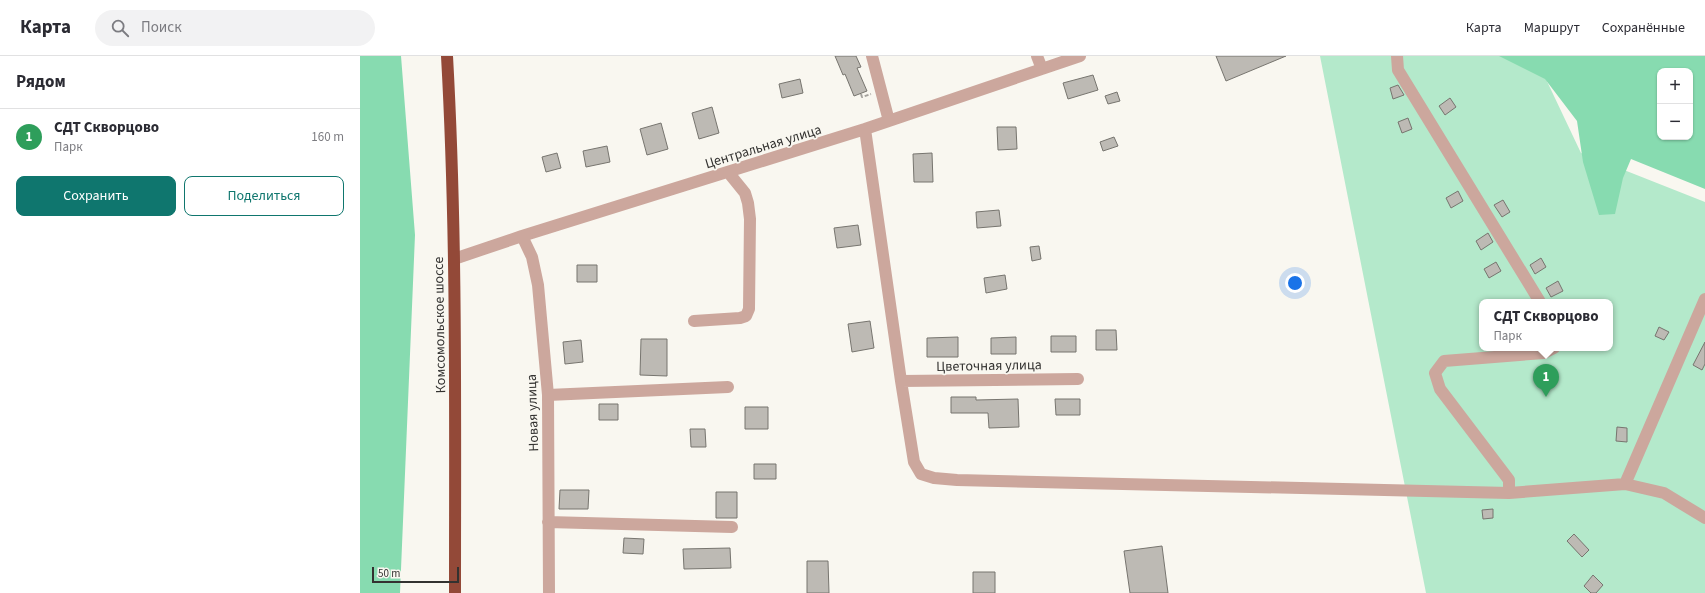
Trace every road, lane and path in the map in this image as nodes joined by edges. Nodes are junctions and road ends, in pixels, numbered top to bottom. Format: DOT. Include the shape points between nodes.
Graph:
graph roads {
  1 [pos="447,56"];
  2 [pos="872,56"];
  3 [pos="1037,56"];
  4 [pos="1080,56"];
  5 [pos="1397,56"];
  6 [pos="1042,69"];
  7 [pos="889,121"];
  8 [pos="865,129"];
  9 [pos="728,172"];
  10 [pos="522,236"];
  11 [pos="454,259"];
  12 [pos="1538,299"];
  13 [pos="1705,299"];
  14 [pos="694,321"];
  15 [pos="1548,351"];
  16 [pos="1078,379"];
  17 [pos="901,381"];
  18 [pos="728,387"];
  19 [pos="548,395"];
  20 [pos="1625,484"];
  21 [pos="1510,494"];
  22 [pos="1705,518"];
  23 [pos="548,522"];
  24 [pos="732,527"];
  25 [pos="455,593"];
  26 [pos="550,593"];
  1 -- 11 [label="highway, Комсомольское шоссе"];
  2 -- 7 [label="street"];
  3 -- 6 [label="street"];
  4 -- 6 [label="street, Центральная улица"];
  5 -- 12 [label="street" via="1398,70"];
  6 -- 7 [label="street, Центральная улица"];
  7 -- 8 [label="street, Центральная улица"];
  8 -- 9 [label="street, Центральная улица"];
  8 -- 17 [label="street"];
  9 -- 10 [label="street, Центральная улица"];
  9 -- 14 [label="street" via="745,193 748,203 749,310 746,316 740,318"];
  10 -- 11 [label="street, Центральная улица"];
  10 -- 19 [label="street, Новая улица" via="532,257 538,285"];
  11 -- 25 [label="highway, Комсомольское шоссе"];
  13 -- 20 [label="street"];
  15 -- 21 [label="street" via="1444,361 1435,373 1440,389 1508,480"];
  16 -- 17 [label="street, Цветочная улица"];
  17 -- 21 [label="street" via="914,462 921,474 934,478"];
  18 -- 19 [label="street"];
  19 -- 23 [label="street, Новая улица"];
  20 -- 21 [label="street"];
  20 -- 22 [label="street" via="1664,493"];
  23 -- 24 [label="street"];
  23 -- 26 [label="street, Новая улица"];
}
